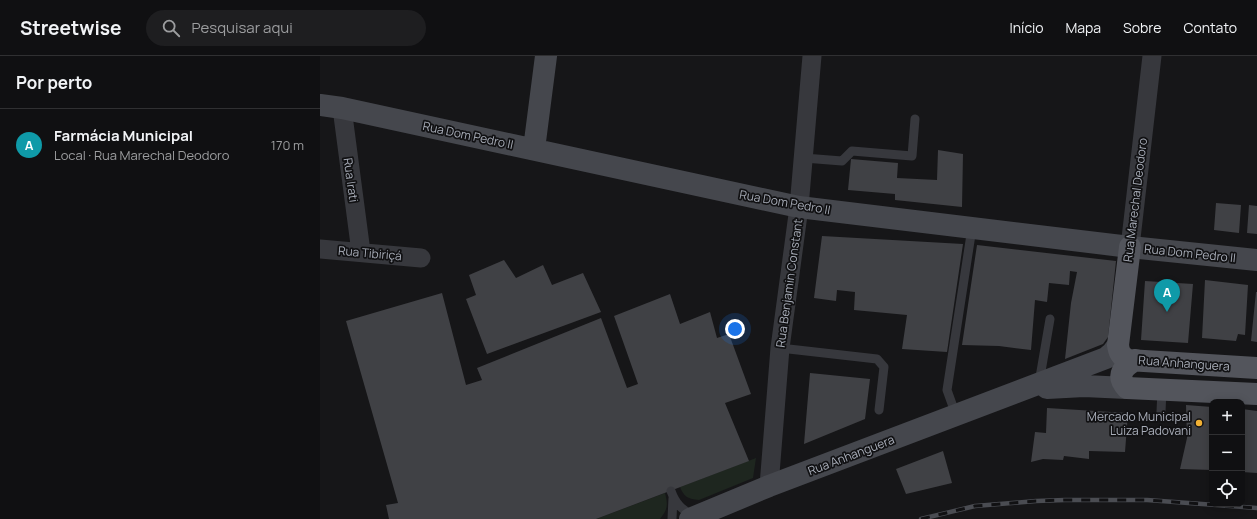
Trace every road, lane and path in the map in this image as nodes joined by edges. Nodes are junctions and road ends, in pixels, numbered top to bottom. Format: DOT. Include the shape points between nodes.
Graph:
graph roads {
  1 [pos="546,56"];
  2 [pos="812,56"];
  3 [pos="1152,56"];
  4 [pos="320,105"];
  5 [pos="342,108"];
  6 [pos="915,119"];
  7 [pos="534,149"];
  8 [pos="804,158"];
  9 [pos="799,207"];
  10 [pos="972,228"];
  11 [pos="1130,247"];
  12 [pos="320,249"];
  13 [pos="361,252"];
  14 [pos="421,258"];
  15 [pos="1257,260"];
  16 [pos="1050,319"];
  17 [pos="1118,344"];
  18 [pos="780,348"];
  19 [pos="1136,360"];
  20 [pos="1257,368"];
  21 [pos="1039,384"];
  22 [pos="1127,388"];
  23 [pos="1162,389"];
  24 [pos="1014,393"];
  25 [pos="1257,394"];
  26 [pos="878,410"];
  27 [pos="1161,412"];
  28 [pos="956,415"];
  29 [pos="769,486"];
  30 [pos="692,518"];
  31 [pos="672,519"];
  1 -- 7 [label="main road"];
  2 -- 8 [label="street, Rua Benjamin Constant"];
  3 -- 11 [label="street, Rua Marechal Deodoro"];
  4 -- 5 [label="main road, Rua Dom Pedro II"];
  5 -- 7 [label="main road, Rua Dom Pedro II"];
  5 -- 13 [label="street, Rua Irati"];
  6 -- 8 [label="lane" via="912,156 852,151 842,161"];
  7 -- 9 [label="main road, Rua Dom Pedro II"];
  8 -- 9 [label="street, Rua Benjamin Constant"];
  9 -- 10 [label="main road, Rua Dom Pedro II"];
  9 -- 18 [label="street, Rua Benjamin Constant"];
  10 -- 11 [label="main road, Rua Dom Pedro II"];
  10 -- 28 [label="lane" via="947,390"];
  11 -- 15 [label="main road, Rua Dom Pedro II"];
  11 -- 17 [label="main road, Rua Marechal Deodoro"];
  12 -- 13 [label="street, Rua Tibiriçá"];
  13 -- 14 [label="street, Rua Tibiriçá"];
  16 -- 21 [label="lane"];
  17 -- 19 [label="main road, Rua Anhanguera" via="1123,357"];
  17 -- 21 [label="main road, Rua Anhanguera" via="1106,358"];
  18 -- 26 [label="lane" via="877,360 884,367"];
  18 -- 29 [label="street, Rua Benjamin Constant"];
  19 -- 20 [label="main road, Rua Anhanguera"];
  19 -- 22 [label="main road" via="1123,369 1122,383"];
  21 -- 24 [label="main road, Rua Anhanguera"];
  22 -- 23 [label="main road, Rua Anhanguera"];
  22 -- 24 [label="main road, Rua Anhanguera" via="1051,387"];
  23 -- 25 [label="main road, Rua Anhanguera"];
  23 -- 27 [label="lane"];
  24 -- 28 [label="main road, Rua Anhanguera"];
  28 -- 29 [label="main road, Rua Anhanguera"];
  29 -- 30 [label="main road, Rua Anhanguera"];
  30 -- 31 [label="lane" via="680,508 672,495"];
}
